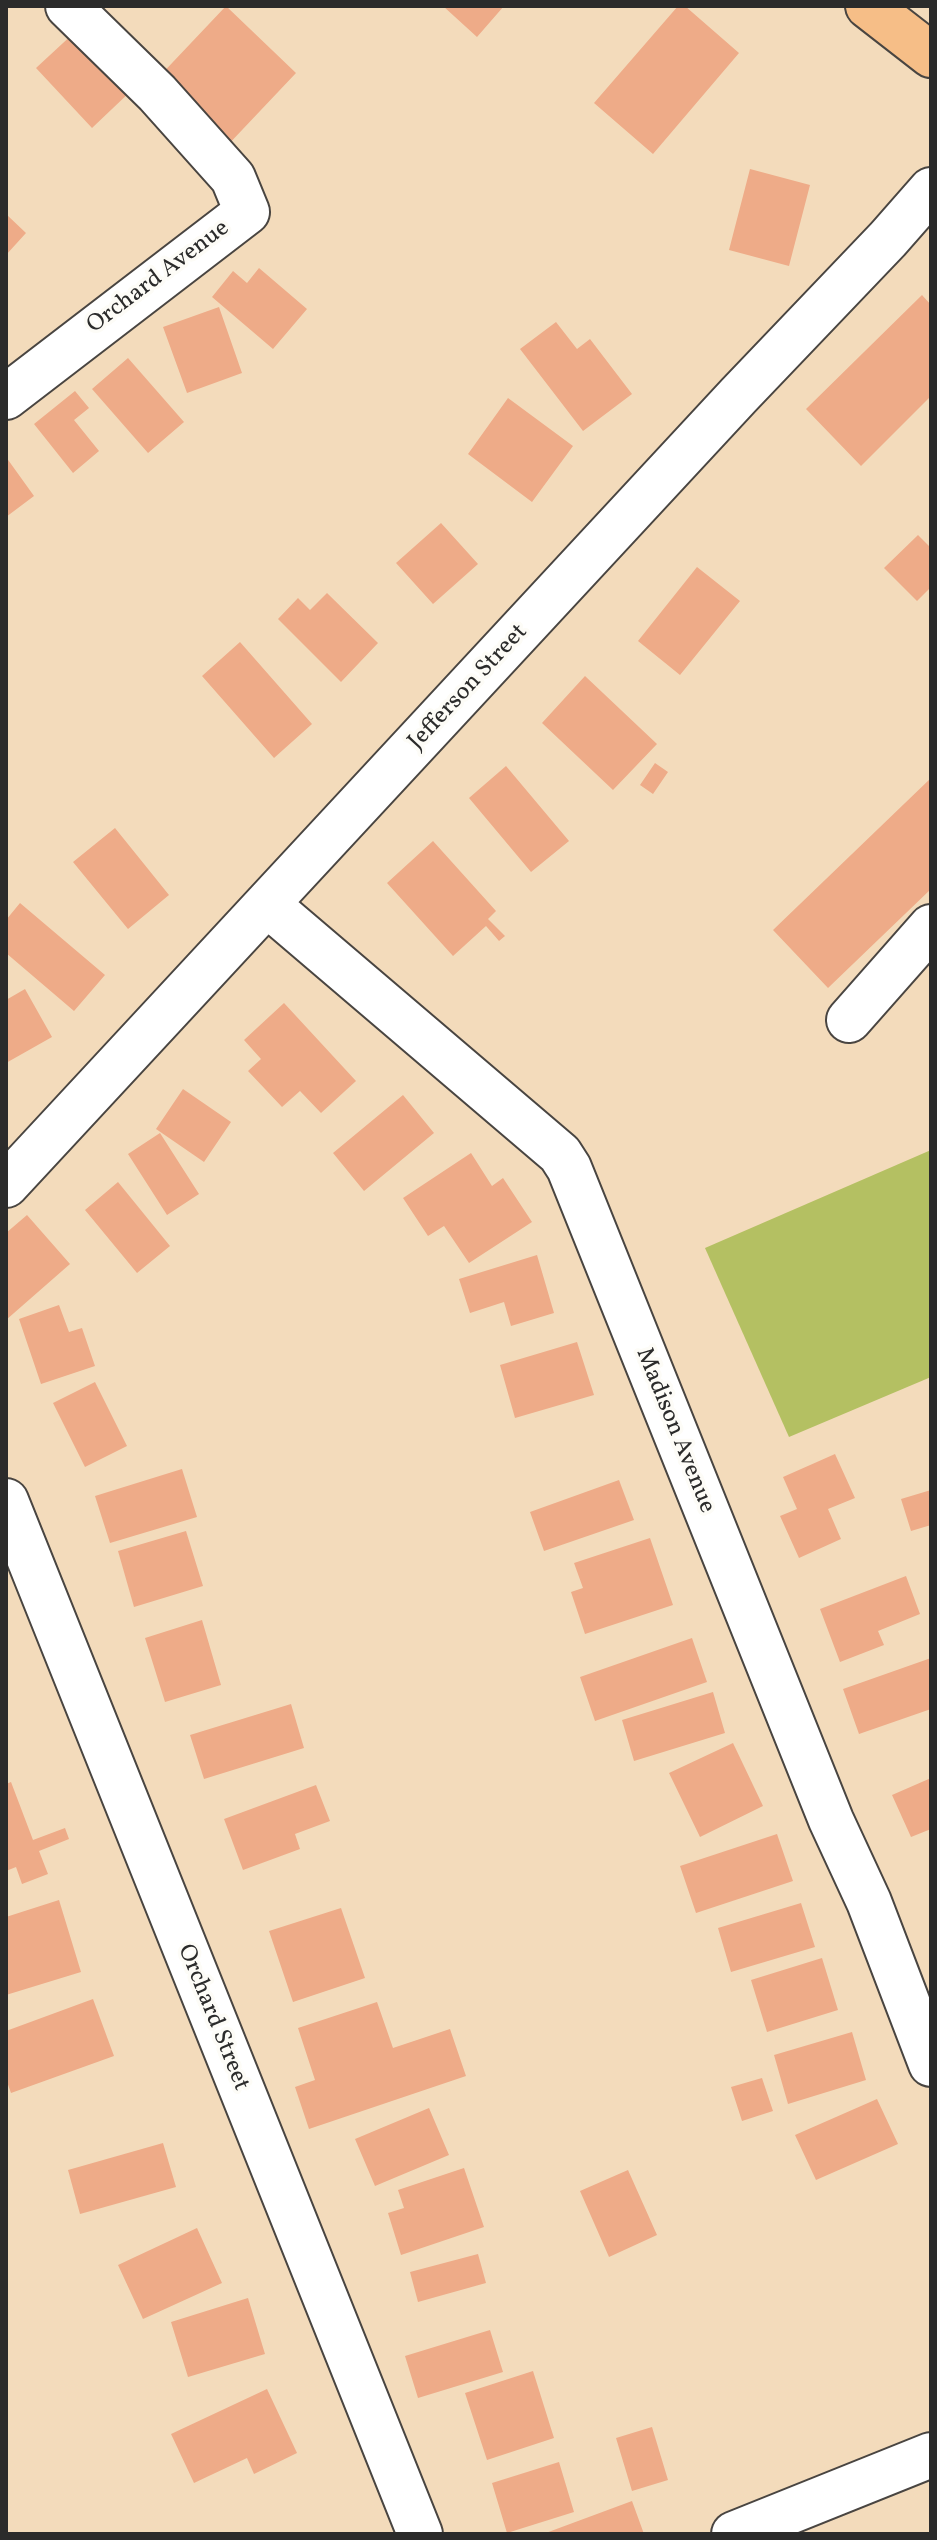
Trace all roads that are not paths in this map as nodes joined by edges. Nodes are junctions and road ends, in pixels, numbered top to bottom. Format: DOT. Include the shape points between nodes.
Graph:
graph roads {
  1 [pos="68,6"];
  2 [pos="868,6"];
  3 [pos="931,55"];
  4 [pos="931,190"];
  5 [pos="6,397"];
  6 [pos="268,905"];
  7 [pos="931,927"];
  8 [pos="849,1020"];
  9 [pos="6,1185"];
  10 [pos="6,1501"];
  11 [pos="931,2064"];
  12 [pos="931,2455"];
  13 [pos="420,2534"];
  14 [pos="734,2534"];
  1 -- 5 [label="street, Orchard Avenue" via="233,178 247,212"];
  2 -- 3 [label="main road"];
  4 -- 6 [label="street, Jefferson Street"];
  6 -- 9 [label="street, Jefferson Street"];
  6 -- 11 [label="street, Madison Avenue" via="560,1154 569,1168"];
  7 -- 8 [label="street"];
  10 -- 13 [label="street, Orchard Street"];
  12 -- 14 [label="street"];
}
